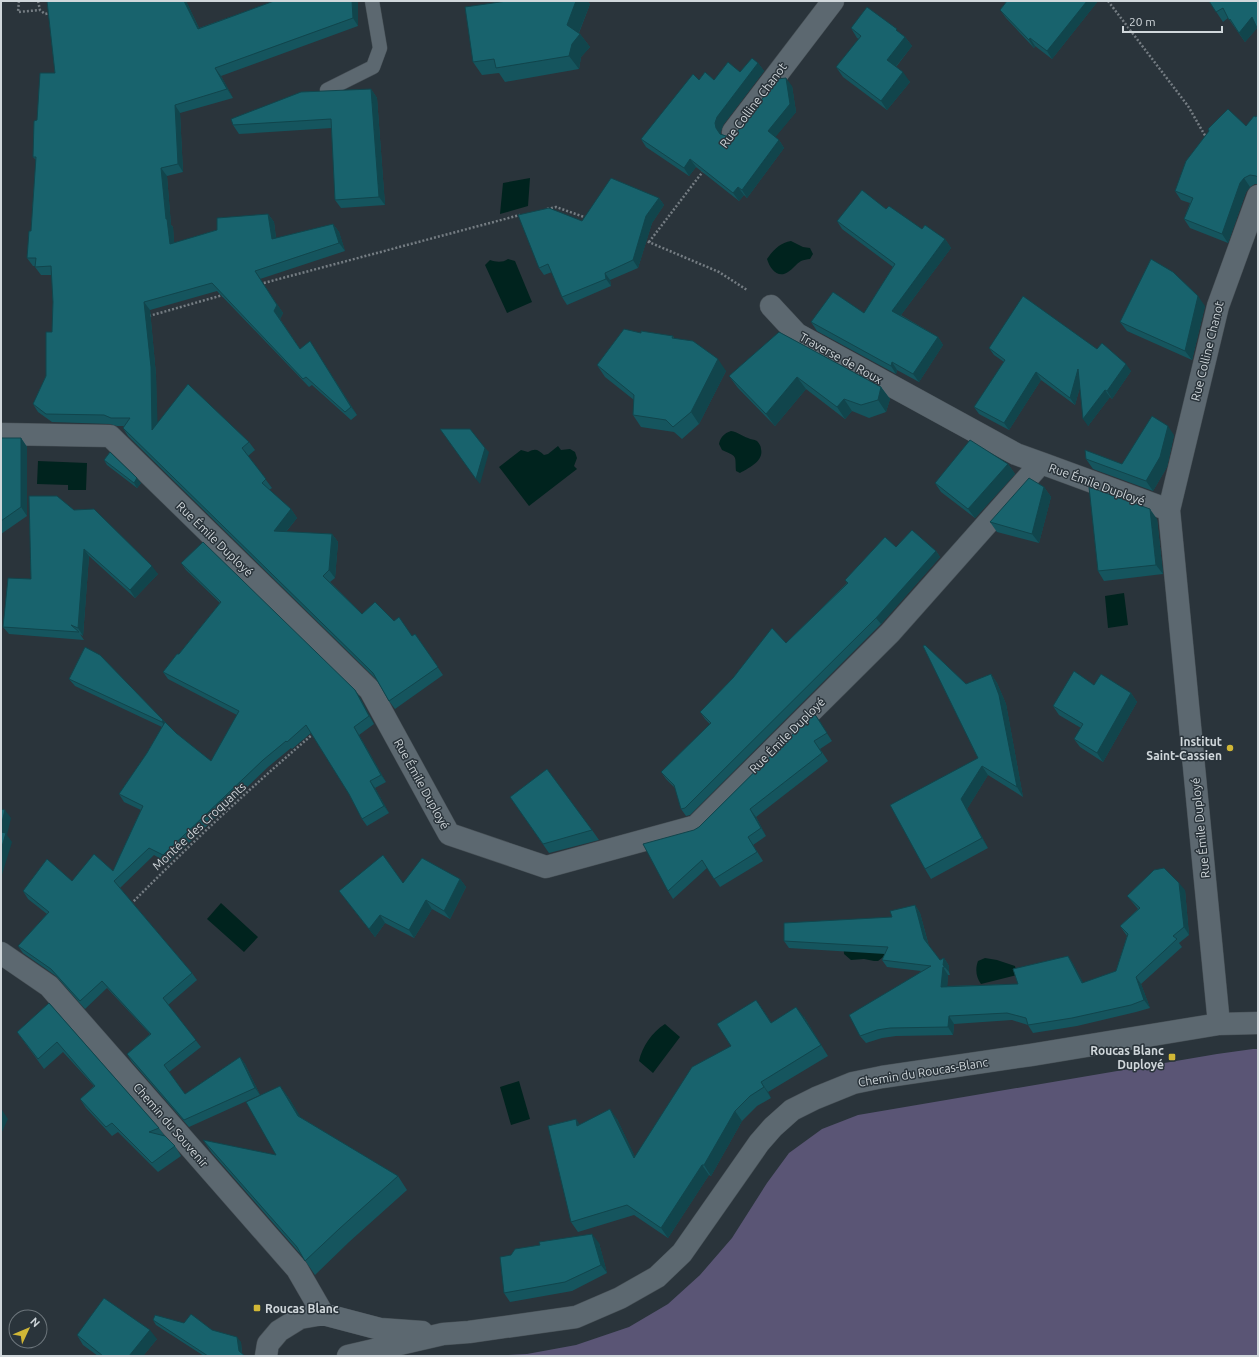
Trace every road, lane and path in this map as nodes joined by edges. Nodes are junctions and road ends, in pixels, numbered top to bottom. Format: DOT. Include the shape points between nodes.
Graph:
graph roads {
  1 [pos="19,1"];
  2 [pos="38,1"];
  3 [pos="372,1"];
  4 [pos="1108,1"];
  5 [pos="828,3"];
  6 [pos="40,10"];
  7 [pos="52,12"];
  8 [pos="327,90"];
  9 [pos="733,132"];
  10 [pos="1208,140"];
  11 [pos="705,169"];
  12 [pos="1258,196"];
  13 [pos="542,210"];
  14 [pos="521,215"];
  15 [pos="1254,218"];
  16 [pos="592,220"];
  17 [pos="642,240"];
  18 [pos="649,242"];
  19 [pos="259,285"];
  20 [pos="229,293"];
  21 [pos="771,306"];
  22 [pos="147,316"];
  23 [pos="1,434"];
  24 [pos="1041,463"];
  25 [pos="1169,510"];
  26 [pos="315,733"];
  27 [pos="127,907"];
  28 [pos="1,953"];
  29 [pos="1258,1023"];
  30 [pos="1219,1024"];
  31 [pos="323,1314"];
  32 [pos="443,1334"];
  33 [pos="266,1356"];
  34 [pos="348,1356"];
  1 -- 6 [label="path" via="18,12"];
  2 -- 6 [label="path"];
  3 -- 8 [label="lane" via="380,48 373,67"];
  4 -- 10 [label="path" via="1188,106"];
  5 -- 9 [label="street, Rue Colline Chanot"];
  6 -- 7 [label="path" via="45,14"];
  11 -- 18 [label="path"];
  12 -- 15 [label="street, Rue Colline Chanot"];
  13 -- 16 [label="path" via="556,207"];
  14 -- 19 [label="path"];
  15 -- 25 [label="street, Rue Colline Chanot" via="1218,306"];
  17 -- 18 [label="path"];
  18 -- 21 [label="path" via="719,272"];
  20 -- 22 [label="path"];
  21 -- 24 [label="street, Traverse de Roux" via="796,334 1016,454"];
  23 -- 24 [label="street, Rue Émile Duployé" via="110,436 370,690 449,834 546,867 696,826 890,633"];
  24 -- 25 [label="street, Rue Émile Duployé"];
  25 -- 30 [label="street, Rue Émile Duployé"];
  26 -- 27 [label="path, Montée des Croquants" via="167,867"];
  28 -- 31 [label="street, Chemin du Souvenir" via="49,986 297,1269"];
  29 -- 30 [label="street, Chemin du Roucas-Blanc"];
  30 -- 32 [label="street, Chemin du Roucas-Blanc" via="882,1077 847,1086 816,1098 792,1110 773,1127 759,1143 682,1254 657,1277 620,1298 576,1317"];
  31 -- 32 [label="street, Chemin du Roucas-Blanc" via="380,1329"];
  31 -- 33 [label="street, Chemin du Roucas-Blanc" via="300,1318 279,1330 268,1344"];
  32 -- 34 [label="street, Chemin du Roucas-Blanc"];
}
